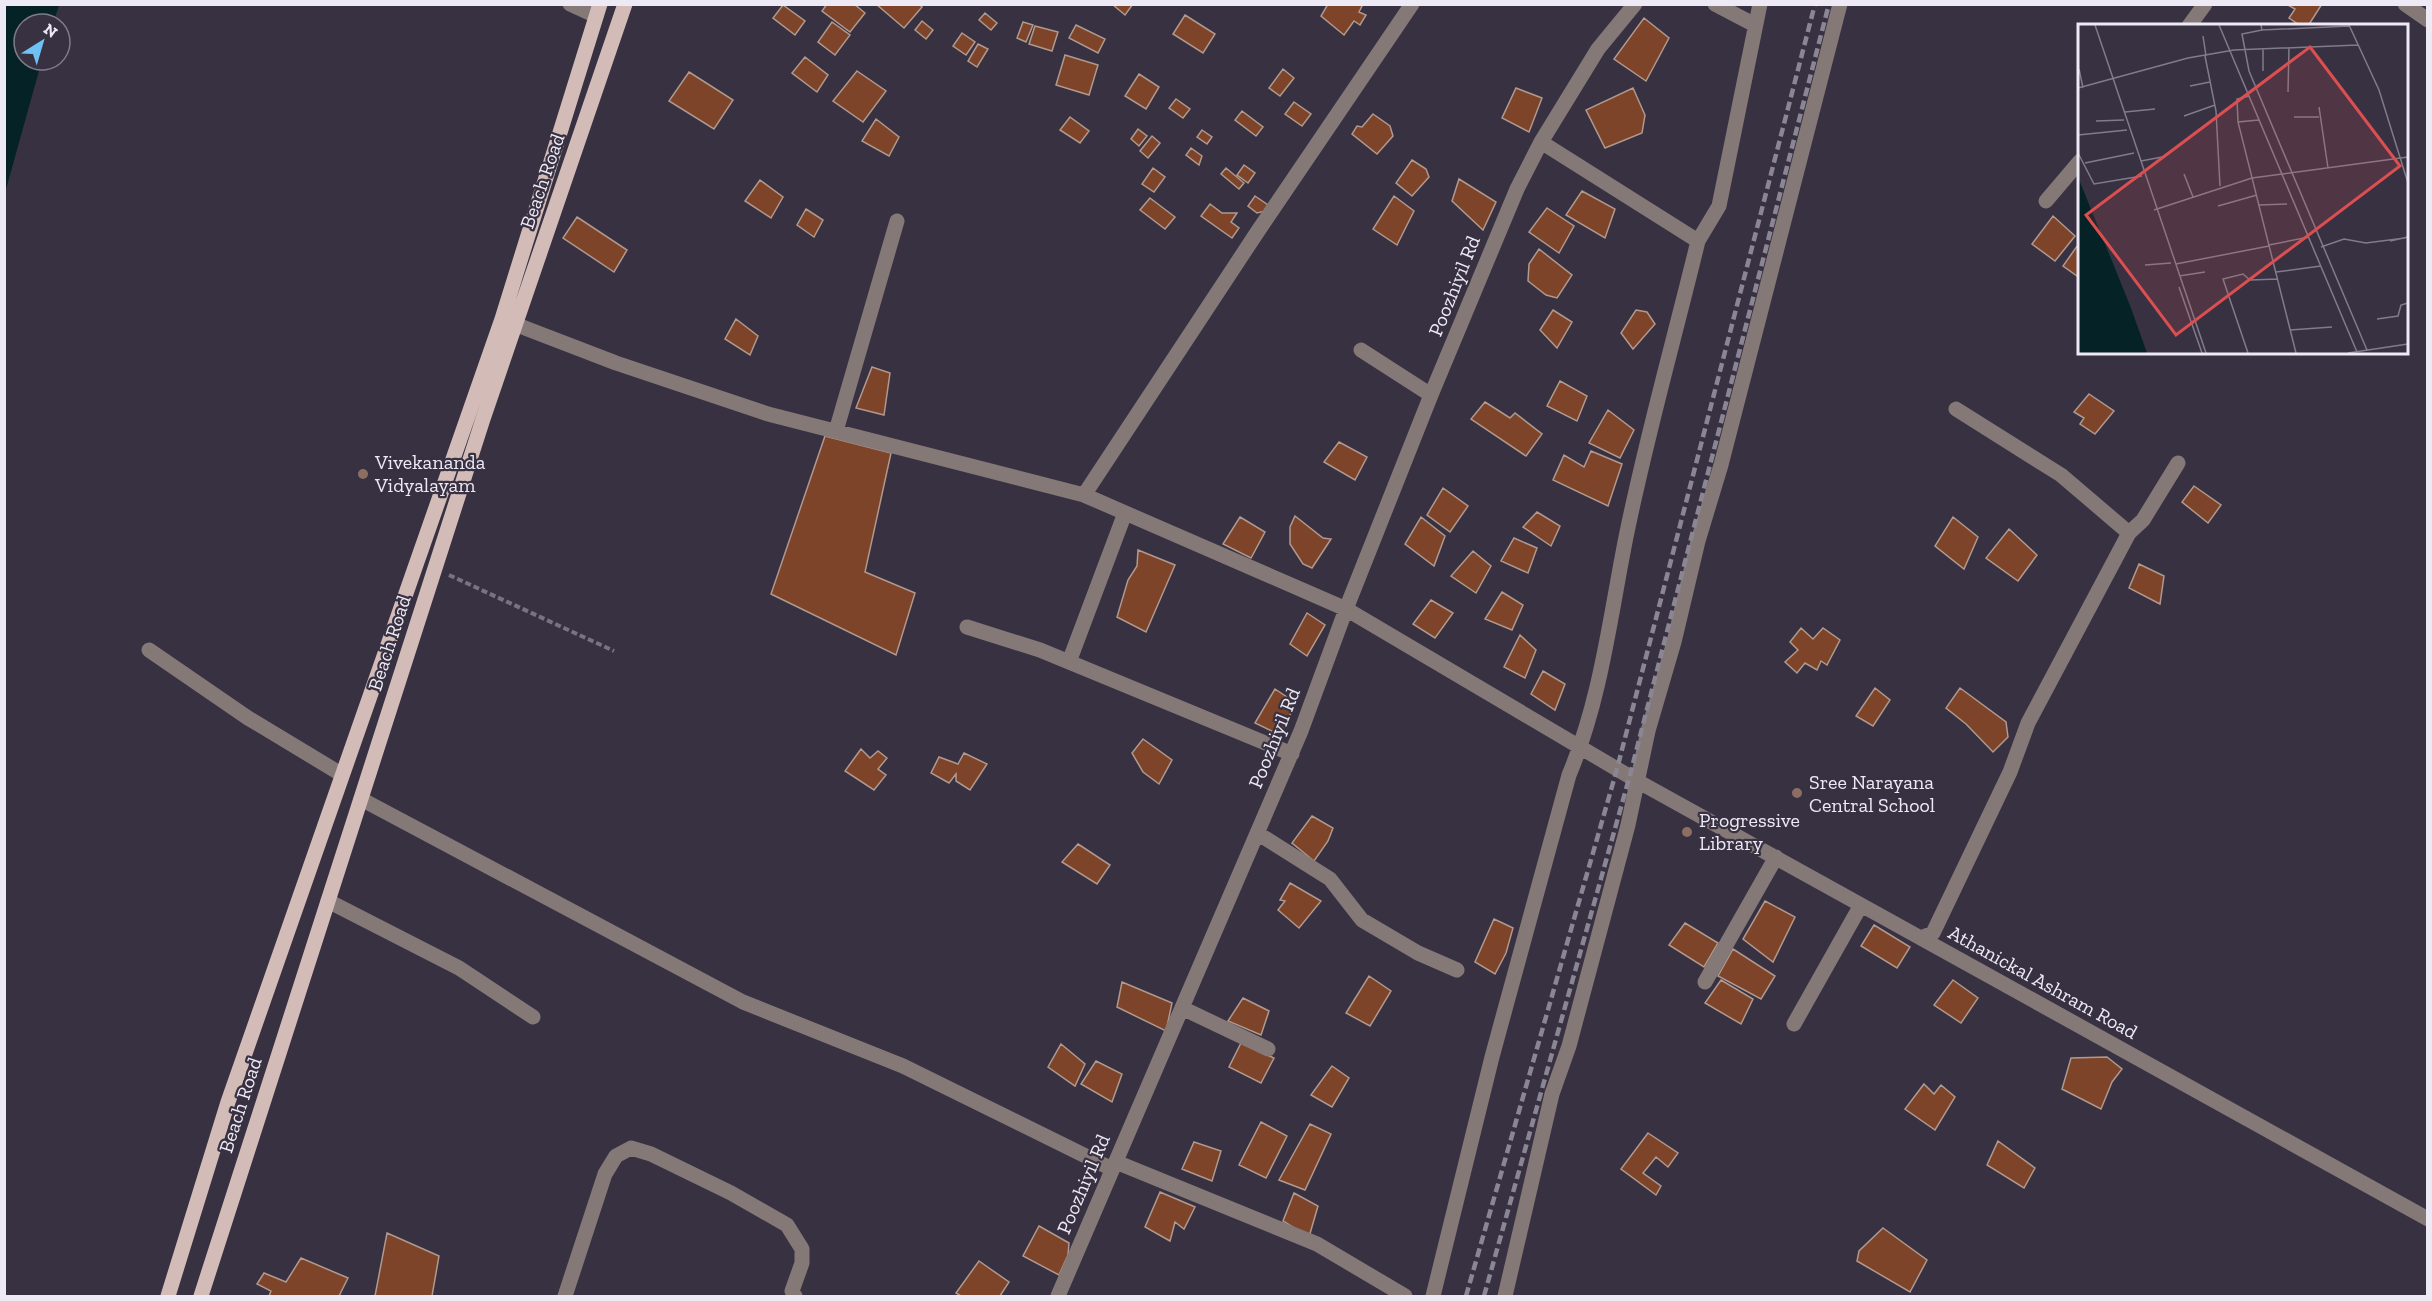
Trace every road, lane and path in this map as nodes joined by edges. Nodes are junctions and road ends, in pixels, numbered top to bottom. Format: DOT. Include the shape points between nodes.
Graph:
graph roads {
  1 [pos="570,4"];
  2 [pos="625,4"];
  3 [pos="1412,4"];
  4 [pos="1635,4"];
  5 [pos="1715,4"];
  6 [pos="1760,4"];
  7 [pos="1840,4"];
  8 [pos="2205,4"];
  9 [pos="2405,4"];
  10 [pos="598,10"];
  11 [pos="2427,20"];
  12 [pos="2190,24"];
  13 [pos="1755,25"];
  14 [pos="1540,142"];
  15 [pos="2078,162"];
  16 [pos="2046,201"];
  17 [pos="897,221"];
  18 [pos="1698,241"];
  19 [pos="509,322"];
  20 [pos="1362,350"];
  21 [pos="1431,395"];
  22 [pos="1956,409"];
  23 [pos="836,431"];
  24 [pos="2178,463"];
  25 [pos="1084,495"];
  26 [pos="1125,513"];
  27 [pos="2129,533"];
  28 [pos="435,569"];
  29 [pos="1346,609"];
  30 [pos="967,627"];
  31 [pos="149,650"];
  32 [pos="614,651"];
  33 [pos="1069,662"];
  34 [pos="1581,748"];
  35 [pos="1292,754"];
  36 [pos="341,774"];
  37 [pos="1639,782"];
  38 [pos="361,799"];
  39 [pos="1257,833"];
  40 [pos="1776,857"];
  41 [pos="328,901"];
  42 [pos="1861,905"];
  43 [pos="1921,938"];
  44 [pos="1457,970"];
  45 [pos="1705,982"];
  46 [pos="1182,1008"];
  47 [pos="533,1017"];
  48 [pos="1794,1024"];
  49 [pos="1268,1050"];
  50 [pos="1114,1166"];
  51 [pos="2427,1219"];
  52 [pos="168,1296"];
  53 [pos="201,1296"];
  54 [pos="565,1296"];
  55 [pos="795,1296"];
  56 [pos="1058,1296"];
  57 [pos="1405,1296"];
  58 [pos="1433,1296"];
  59 [pos="1504,1296"];
  1 -- 10 [label="street"];
  2 -- 19 [label="main road, Beach Road"];
  3 -- 25 [label="street"];
  4 -- 14 [label="street, Poozhiyil Rd" via="1598,49"];
  5 -- 13 [label="street"];
  6 -- 13 [label="street"];
  7 -- 37 [label="street" via="1648,731"];
  8 -- 12 [label="street"];
  9 -- 11 [label="street"];
  10 -- 19 [label="main road"];
  13 -- 18 [label="street" via="1719,206"];
  14 -- 18 [label="street"];
  14 -- 21 [label="street, Poozhiyil Rd"];
  15 -- 16 [label="street"];
  17 -- 23 [label="street"];
  18 -- 34 [label="street" via="1626,536 1610,632"];
  19 -- 23 [label="street, Athanickal Ashram Road" via="768,414"];
  19 -- 28 [label="main road, Beach Road"];
  19 -- 36 [label="main road"];
  20 -- 21 [label="street"];
  21 -- 29 [label="street, Poozhiyil Rd"];
  22 -- 27 [label="street" via="2061,475"];
  23 -- 25 [label="street, Athanickal Ashram Road"];
  24 -- 27 [label="street" via="2143,520"];
  25 -- 26 [label="street, Athanickal Ashram Road"];
  26 -- 29 [label="street, Athanickal Ashram Road"];
  26 -- 33 [label="street"];
  27 -- 43 [label="street" via="2028,723 2010,772 1933,933"];
  28 -- 32 [label="path"];
  28 -- 38 [label="main road, Beach Road"];
  29 -- 34 [label="street, Athanickal Ashram Road"];
  29 -- 35 [label="street, Poozhiyil Rd"];
  30 -- 33 [label="street"];
  31 -- 36 [label="street" via="248,718"];
  33 -- 35 [label="street"];
  34 -- 37 [label="street, Athanickal Ashram Road"];
  34 -- 58 [label="street" via="1569,775 1492,1057"];
  35 -- 39 [label="street, Poozhiyil Rd"];
  36 -- 52 [label="main road" via="228,1102"];
  37 -- 40 [label="street, Athanickal Ashram Road"];
  37 -- 59 [label="street" via="1569,1046 1551,1094"];
  38 -- 41 [label="main road, Beach Road"];
  38 -- 50 [label="street" via="743,1002 903,1066"];
  39 -- 44 [label="street" via="1330,879 1362,920"];
  39 -- 46 [label="street, Poozhiyil Rd"];
  40 -- 42 [label="street, Athanickal Ashram Road"];
  40 -- 45 [label="street"];
  41 -- 47 [label="street" via="459,968"];
  41 -- 53 [label="main road, Beach Road"];
  42 -- 43 [label="street, Athanickal Ashram Road"];
  42 -- 48 [label="street"];
  43 -- 51 [label="street, Athanickal Ashram Road"];
  46 -- 49 [label="street"];
  46 -- 50 [label="street, Poozhiyil Rd"];
  50 -- 56 [label="street, Poozhiyil Rd"];
  50 -- 57 [label="street" via="1317,1244"];
  54 -- 55 [label="street" via="605,1174 616,1156 631,1148 731,1193 787,1225 802,1249 802,1263 792,1291"];
}
